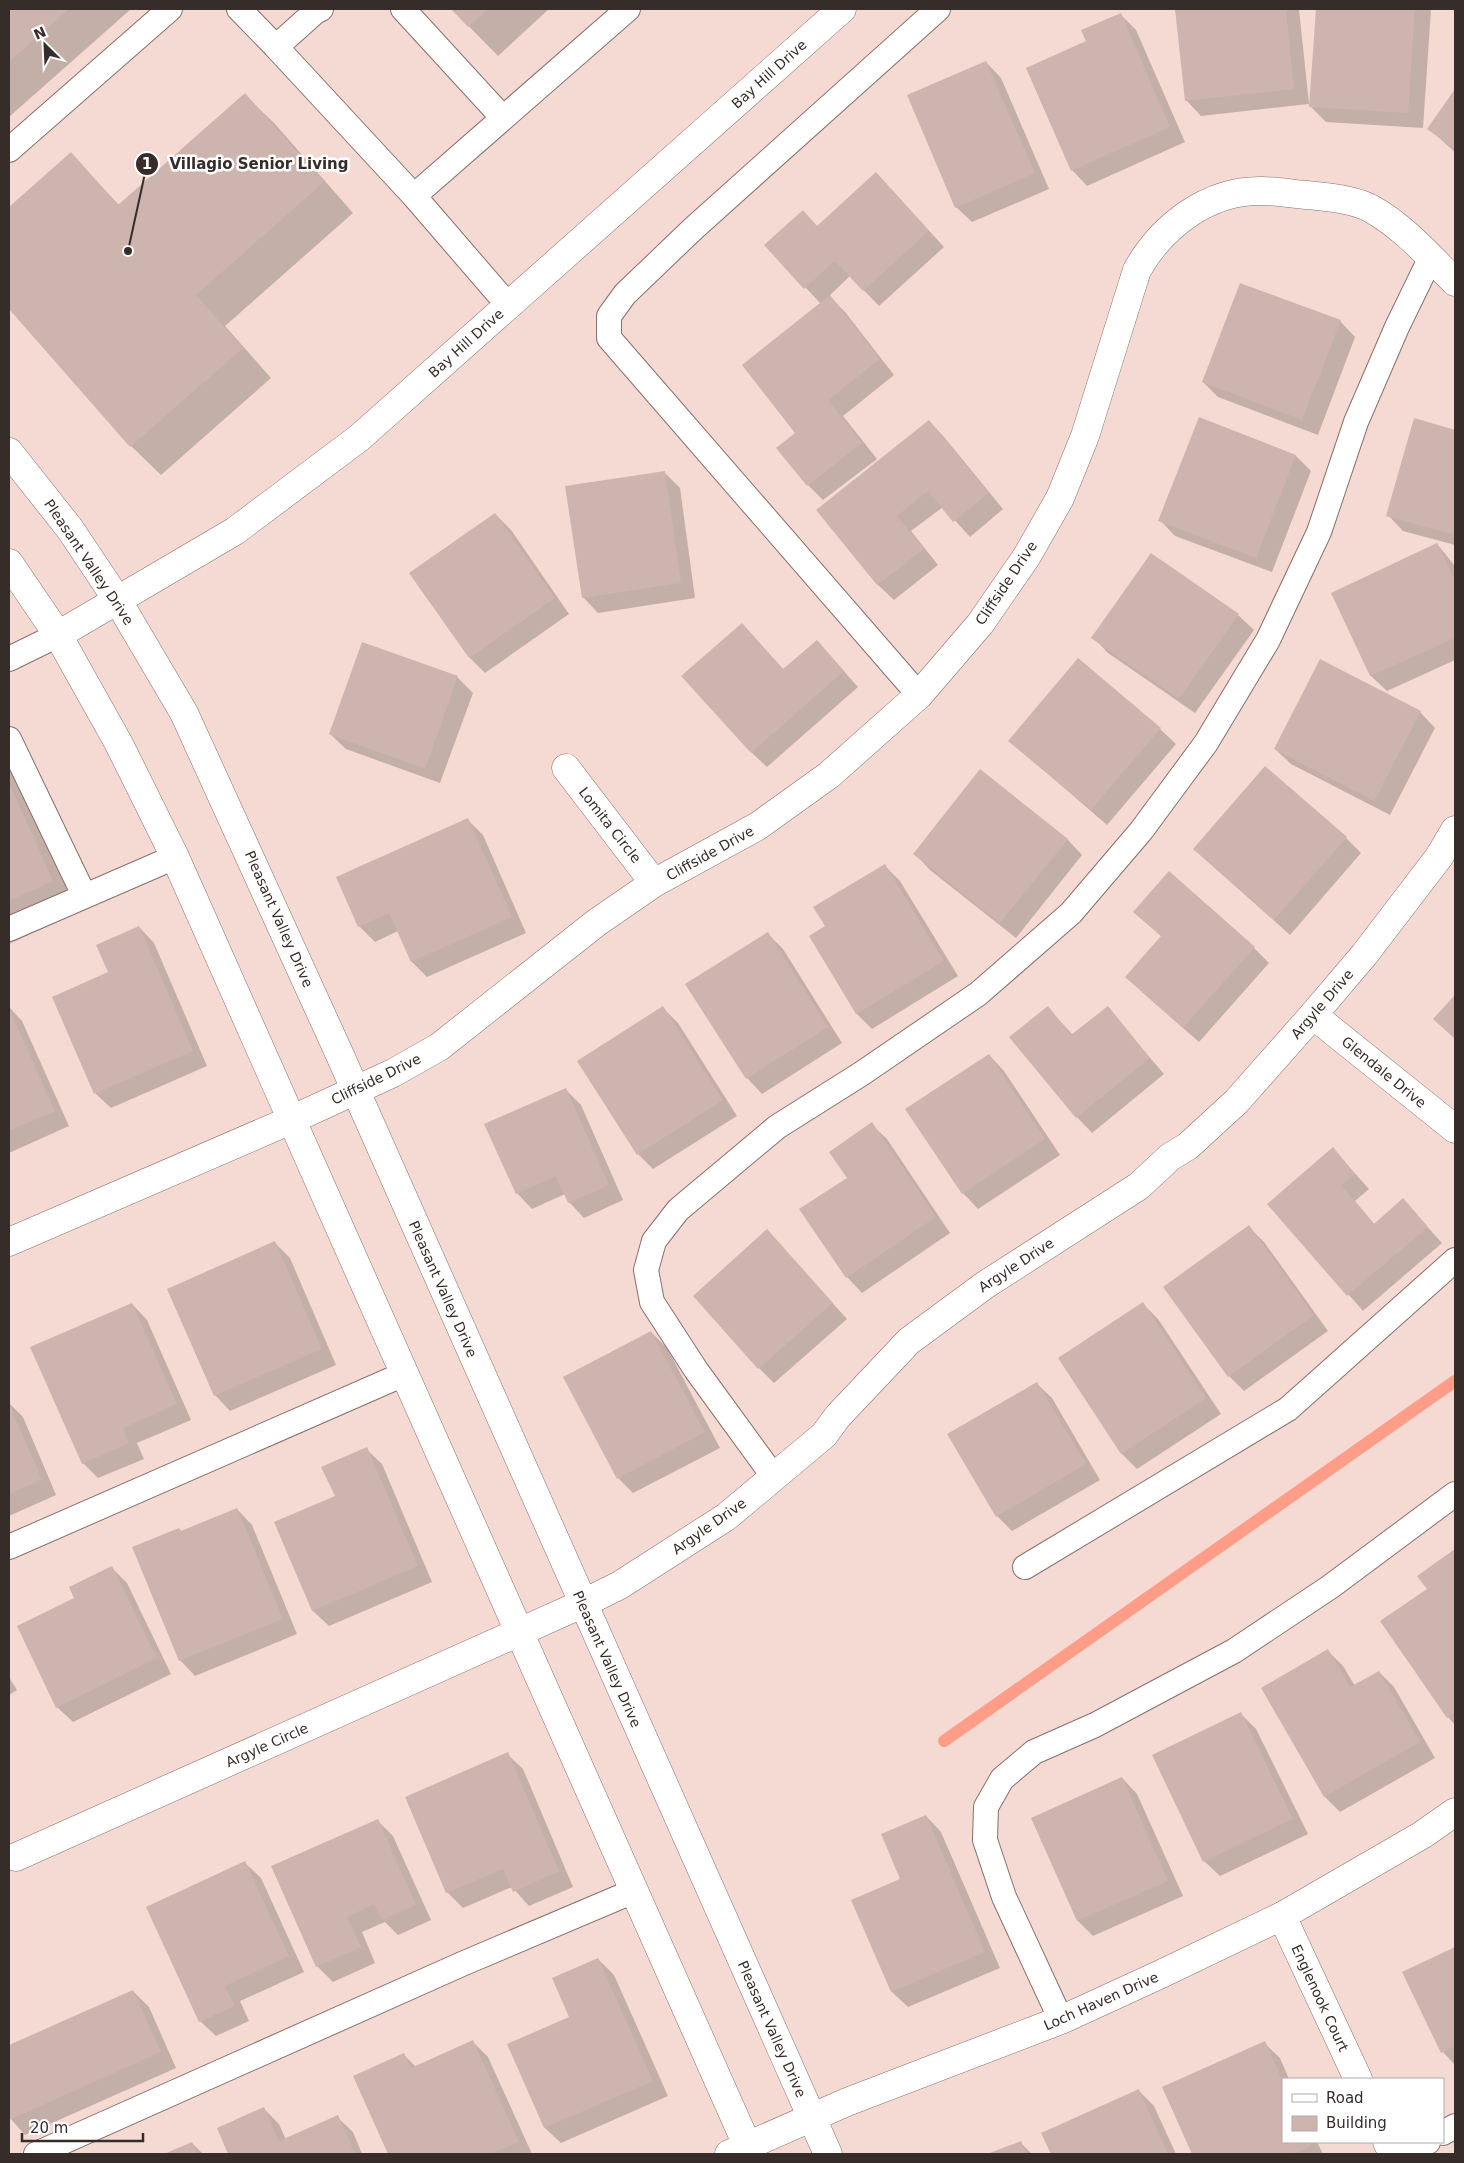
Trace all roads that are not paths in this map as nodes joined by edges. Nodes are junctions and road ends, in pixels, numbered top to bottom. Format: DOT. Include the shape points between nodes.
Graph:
graph roads {
  1 [pos="170,9"];
  2 [pos="239,9"];
  3 [pos="321,9"];
  4 [pos="403,9"];
  5 [pos="628,9"];
  6 [pos="842,9"];
  7 [pos="938,9"];
  8 [pos="276,47"];
  9 [pos="503,118"];
  10 [pos="9,150"];
  11 [pos="414,196"];
  12 [pos="1430,257"];
  13 [pos="1455,282"];
  14 [pos="508,305"];
  15 [pos="9,452"];
  16 [pos="9,563"];
  17 [pos="118,601"];
  18 [pos="58,635"];
  19 [pos="9,659"];
  20 [pos="919,695"];
  21 [pos="9,739"];
  22 [pos="566,768"];
  23 [pos="1455,830"];
  24 [pos="175,857"];
  25 [pos="654,883"];
  26 [pos="84,895"];
  27 [pos="9,929"];
  28 [pos="1313,1015"];
  29 [pos="356,1090"];
  30 [pos="291,1120"];
  31 [pos="1455,1129"];
  32 [pos="9,1242"];
  33 [pos="1455,1260"];
  34 [pos="404,1374"];
  35 [pos="774,1477"];
  36 [pos="1455,1494"];
  37 [pos="9,1547"];
  38 [pos="1025,1567"];
  39 [pos="582,1604"];
  40 [pos="519,1633"];
  41 [pos="1455,1812"];
  42 [pos="16,1857"];
  43 [pos="634,1891"];
  44 [pos="1282,1916"];
  45 [pos="1061,2020"];
  46 [pos="1358,2078"];
  47 [pos="811,2118"];
  48 [pos="1455,2126"];
  49 [pos="1444,2132"];
  50 [pos="1426,2143"];
  51 [pos="743,2152"];
  52 [pos="36,2154"];
  53 [pos="828,2154"];
  54 [pos="1407,2154"];
  1 -- 10 [label="lane"];
  2 -- 8 [label="lane"];
  3 -- 8 [label="lane"];
  4 -- 9 [label="lane"];
  5 -- 9 [label="lane"];
  6 -- 14 [label="street, Bay Hill Drive"];
  7 -- 20 [label="lane" via="694,228 625,294 609,316 609,338"];
  8 -- 11 [label="lane"];
  9 -- 11 [label="lane"];
  11 -- 14 [label="lane"];
  12 -- 13 [label="street"];
  12 -- 20 [label="street, Cliffside Drive" via="1401,228 1368,207 1331,197 1260,190 1222,197 1174,223 1146,254 1137,270 1086,436 1060,498 1027,556 980,624"];
  12 -- 35 [label="lane" via="1356,422 1319,532 1268,640 1206,743 1141,831 1071,914 978,994 778,1127 678,1210 654,1240 646,1270 652,1302 696,1370"];
  14 -- 17 [label="street, Bay Hill Drive" via="359,438 235,531"];
  15 -- 17 [label="street, Pleasant Valley Drive" via="70,529"];
  16 -- 18 [label="street"];
  17 -- 18 [label="street, Bay Hill Drive"];
  17 -- 29 [label="street, Pleasant Valley Drive" via="184,713"];
  18 -- 19 [label="lane"];
  18 -- 24 [label="street" via="119,744"];
  20 -- 25 [label="street, Cliffside Drive" via="829,775 758,826"];
  21 -- 26 [label="lane"];
  22 -- 25 [label="street, Lomita Circle"];
  23 -- 28 [label="street, Argyle Drive" via="1364,954"];
  24 -- 26 [label="lane"];
  24 -- 30 [label="street"];
  25 -- 29 [label="street, Cliffside Drive" via="596,923 440,1047"];
  26 -- 27 [label="lane"];
  28 -- 31 [label="street, Glendale Drive"];
  28 -- 35 [label="street, Argyle Drive" via="1236,1102 1188,1146 1170,1157 1139,1186 985,1285 910,1341 824,1435"];
  29 -- 30 [label="street, Cliffside Drive"];
  29 -- 39 [label="street, Pleasant Valley Drive"];
  30 -- 32 [label="street, Cliffside Drive"];
  30 -- 34 [label="street"];
  33 -- 38 [label="lane" via="1288,1409"];
  34 -- 37 [label="lane"];
  34 -- 40 [label="street"];
  35 -- 39 [label="street, Argyle Drive" via="726,1517 620,1586"];
  36 -- 45 [label="lane" via="1330,1587 1234,1651 1095,1725 1034,1752 1002,1780 986,1807 985,1840 1004,1898"];
  39 -- 40 [label="street, Argyle Drive"];
  39 -- 47 [label="street, Pleasant Valley Drive"];
  40 -- 42 [label="street, Argyle Circle"];
  40 -- 43 [label="street"];
  41 -- 44 [label="street, Loch Haven Drive" via="1422,1836"];
  43 -- 51 [label="street"];
  43 -- 52 [label="lane"];
  44 -- 45 [label="street, Loch Haven Drive"];
  44 -- 46 [label="street, Englenook Court"];
  45 -- 47 [label="street, Loch Haven Drive"];
  47 -- 51 [label="street, Loch Haven Drive"];
  47 -- 53 [label="street, Pleasant Valley Drive"];
  48 -- 49 [label="lane"];
  50 -- 54 [label="lane"];
}
